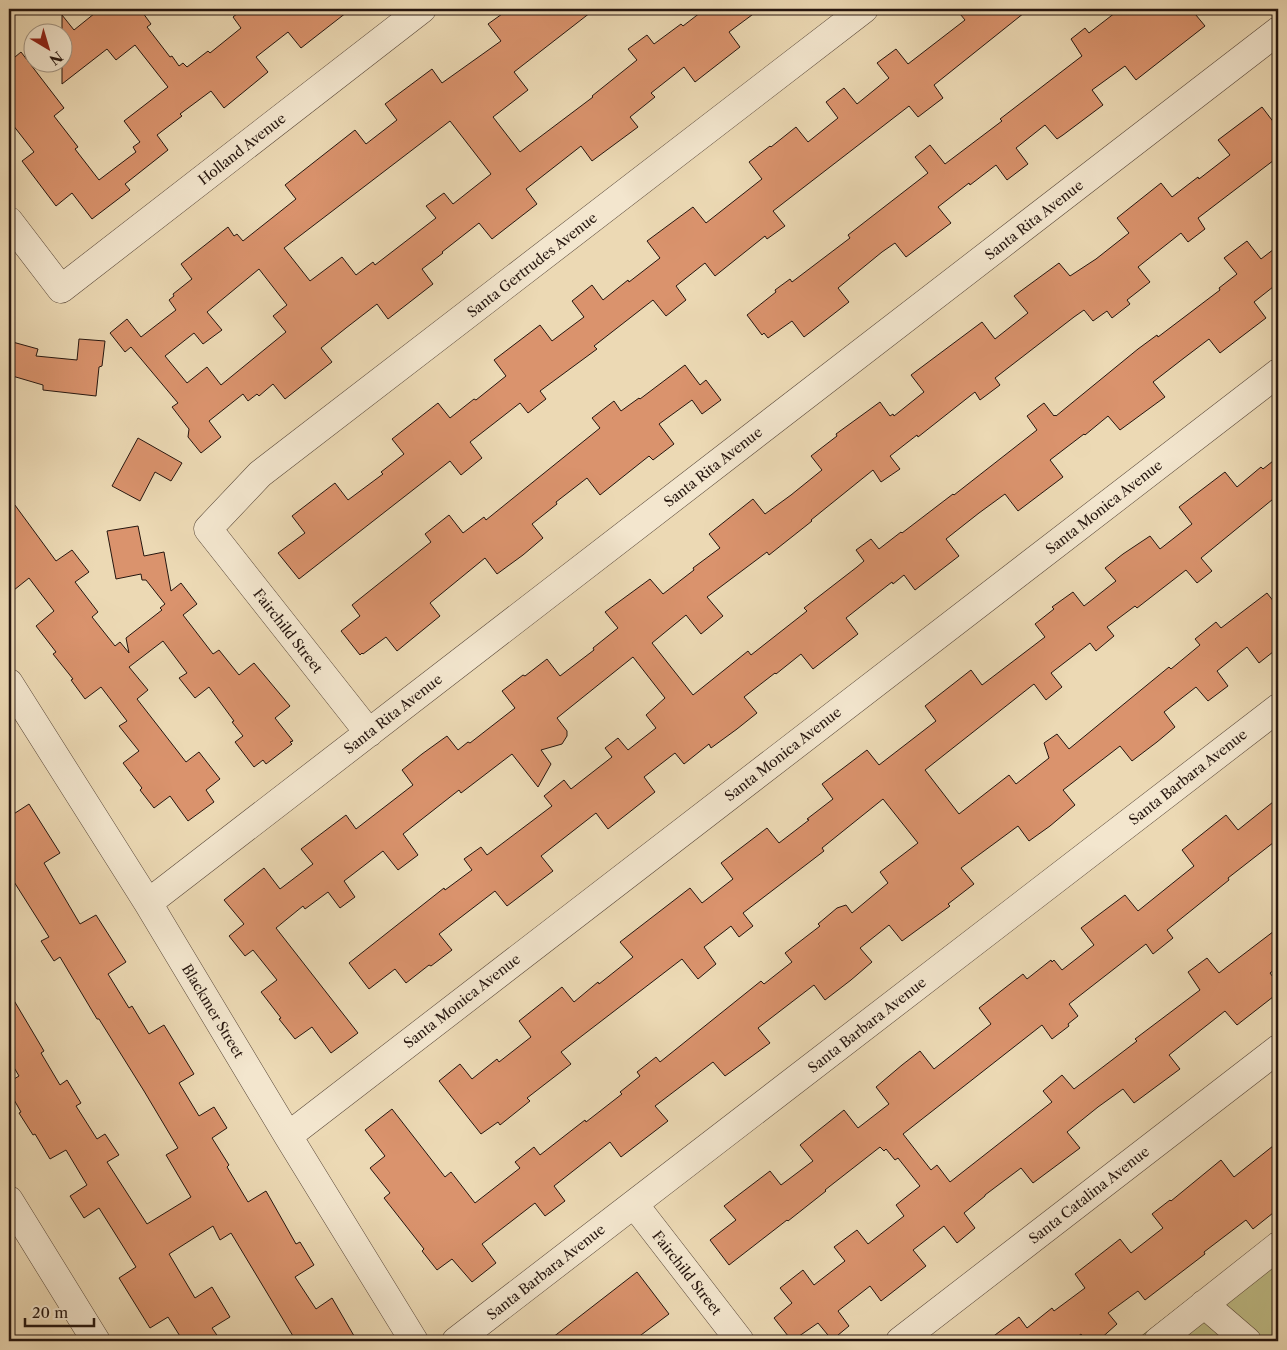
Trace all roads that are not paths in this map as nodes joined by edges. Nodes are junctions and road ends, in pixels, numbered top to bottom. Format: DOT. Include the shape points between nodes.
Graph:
graph roads {
  1 [pos="422,9"];
  2 [pos="864,9"];
  3 [pos="1278,31"];
  4 [pos="9,221"];
  5 [pos="1278,372"];
  6 [pos="208,529"];
  7 [pos="9,682"];
  8 [pos="1278,708"];
  9 [pos="369,733"];
  10 [pos="148,903"];
  11 [pos="1278,1049"];
  12 [pos="288,1136"];
  13 [pos="9,1200"];
  14 [pos="634,1204"];
  15 [pos="1278,1246"];
  16 [pos="1204,1304"];
  17 [pos="96,1341"];
  18 [pos="414,1341"];
  19 [pos="456,1341"];
  20 [pos="740,1341"];
  21 [pos="900,1341"];
  22 [pos="1158,1341"];
  23 [pos="1247,1341"];
  1 -- 4 [label="street, Holland Avenue" via="61,289"];
  2 -- 6 [label="street, Santa Gertrudes Avenue" via="260,474"];
  3 -- 9 [label="street, Santa Rita Avenue"];
  5 -- 12 [label="street, Santa Monica Avenue"];
  6 -- 9 [label="street, Fairchild Street"];
  7 -- 10 [label="street, Blackmer Street"];
  8 -- 14 [label="street, Santa Barbara Avenue"];
  9 -- 10 [label="street, Santa Rita Avenue"];
  10 -- 12 [label="street, Blackmer Street"];
  11 -- 21 [label="street, Santa Catalina Avenue"];
  12 -- 18 [label="street, Blackmer Street"];
  13 -- 17 [label="street"];
  14 -- 19 [label="street, Santa Barbara Avenue"];
  14 -- 20 [label="street, Fairchild Street"];
  15 -- 16 [label="street"];
  16 -- 22 [label="street"];
  16 -- 23 [label="street"];
}
